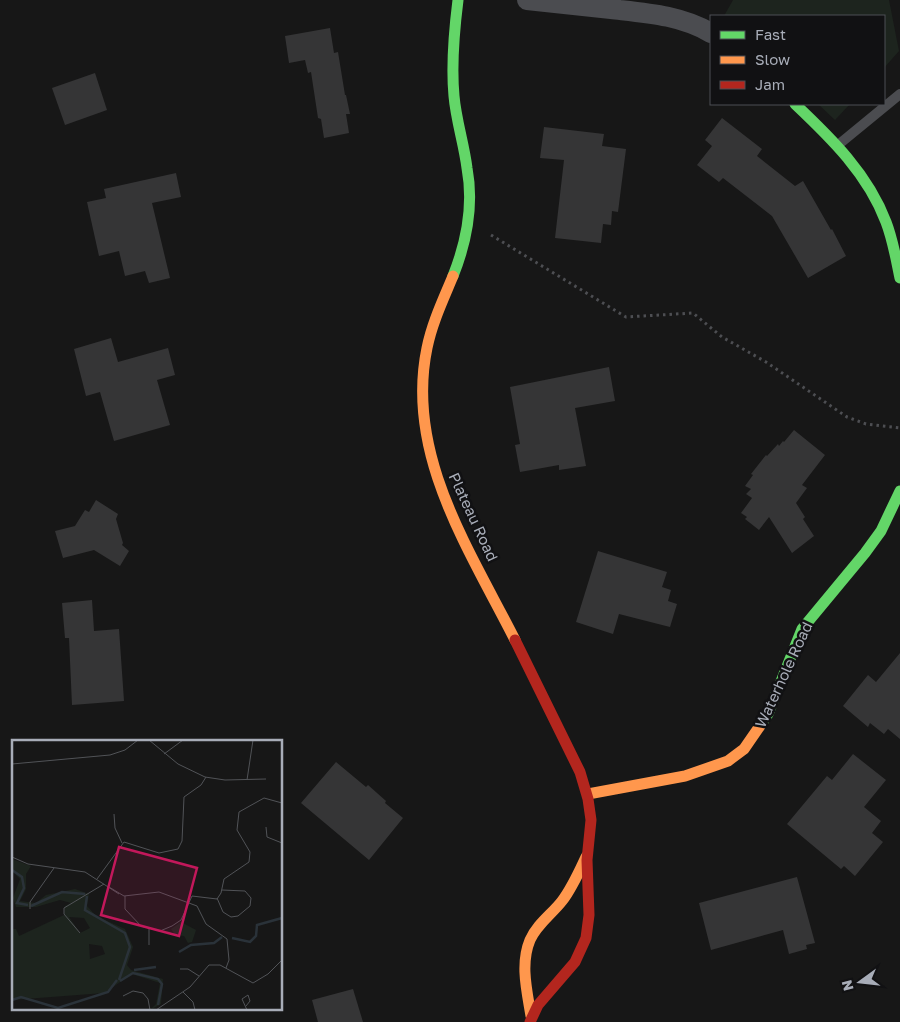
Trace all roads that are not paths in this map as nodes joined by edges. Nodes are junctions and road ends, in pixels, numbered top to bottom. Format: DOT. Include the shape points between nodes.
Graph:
graph roads {
  1 [pos="458,0"];
  2 [pos="527,0"];
  3 [pos="710,33"];
  4 [pos="900,94"];
  5 [pos="796,105"];
  6 [pos="838,146"];
  7 [pos="900,278"];
  8 [pos="900,491"];
  9 [pos="588,794"];
  10 [pos="588,853"];
  11 [pos="530,1019"];
  1 -- 9 [label="street, Plateau Road" via="454,98 468,170 470,214 455,269 428,341 424,368 424,418 445,499"];
  2 -- 3 [label="street" via="675,18"];
  4 -- 6 [label="lane"];
  5 -- 6 [label="street"];
  6 -- 7 [label="street" via="870,190 882,213"];
  8 -- 9 [label="street, Waterhole Road" via="881,532 802,629 768,714 744,749 728,761 685,776"];
  9 -- 10 [label="street, Plateau Road" via="591,827"];
  10 -- 11 [label="street, Plateau Road" via="589,929 575,962"];
  10 -- 11 [label="street, Plateau Road" via="568,892 530,940 525,975"];
}
